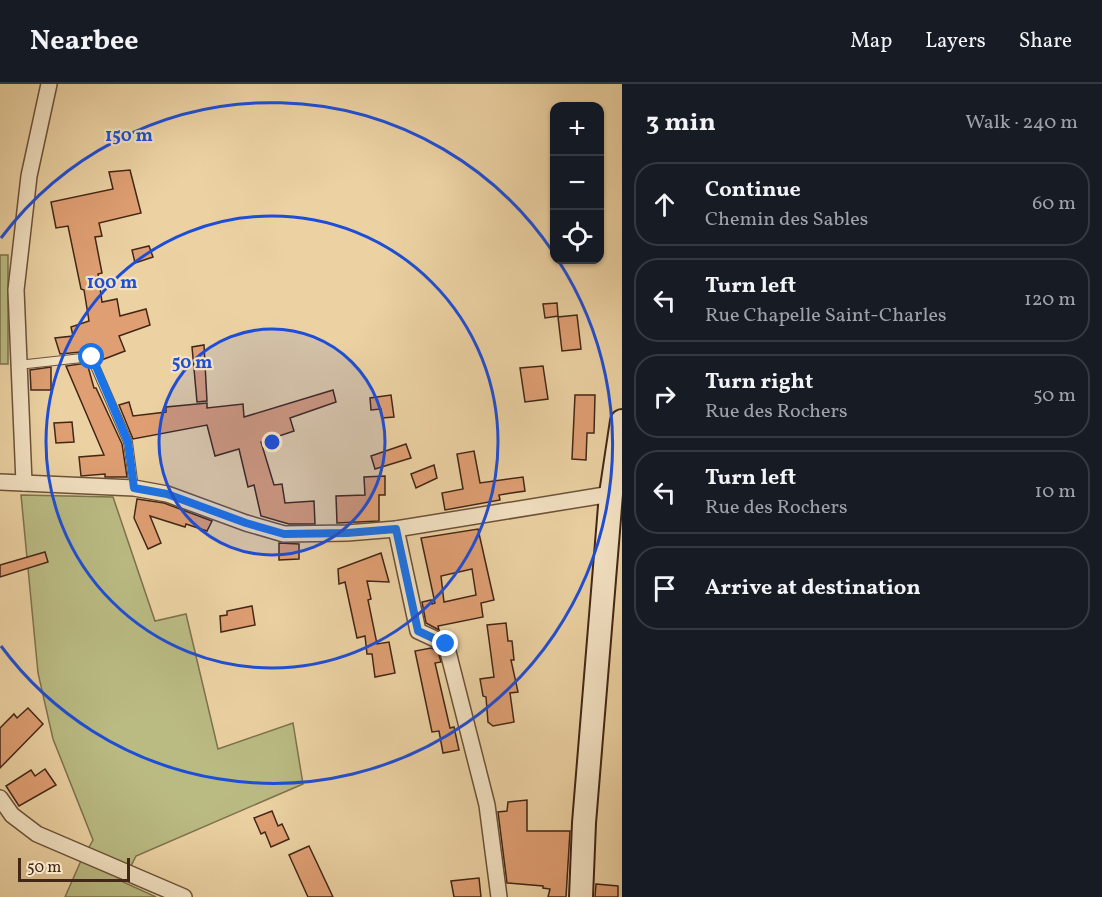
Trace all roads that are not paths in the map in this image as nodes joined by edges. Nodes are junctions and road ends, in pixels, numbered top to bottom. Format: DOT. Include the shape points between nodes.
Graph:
graph roads {
  1 [pos="49,84"];
  2 [pos="18,365"];
  3 [pos="622,421"];
  4 [pos="0,482"];
  5 [pos="24,483"];
  6 [pos="134,488"];
  7 [pos="611,494"];
  8 [pos="396,529"];
  9 [pos="0,798"];
  10 [pos="184,897"];
  11 [pos="499,897"];
  12 [pos="580,897"];
  1 -- 2 [label="street" via="29,176 16,290"];
  2 -- 5 [label="street"];
  2 -- 6 [label="lane" via="92,357 128,442"];
  3 -- 7 [label="main road"];
  4 -- 5 [label="street"];
  5 -- 6 [label="street"];
  6 -- 8 [label="street" via="167,494 284,534"];
  7 -- 8 [label="street"];
  7 -- 12 [label="main road"];
  8 -- 11 [label="street" via="418,631 446,644 488,805"];
  9 -- 10 [label="street" via="12,815 38,834"];
}
